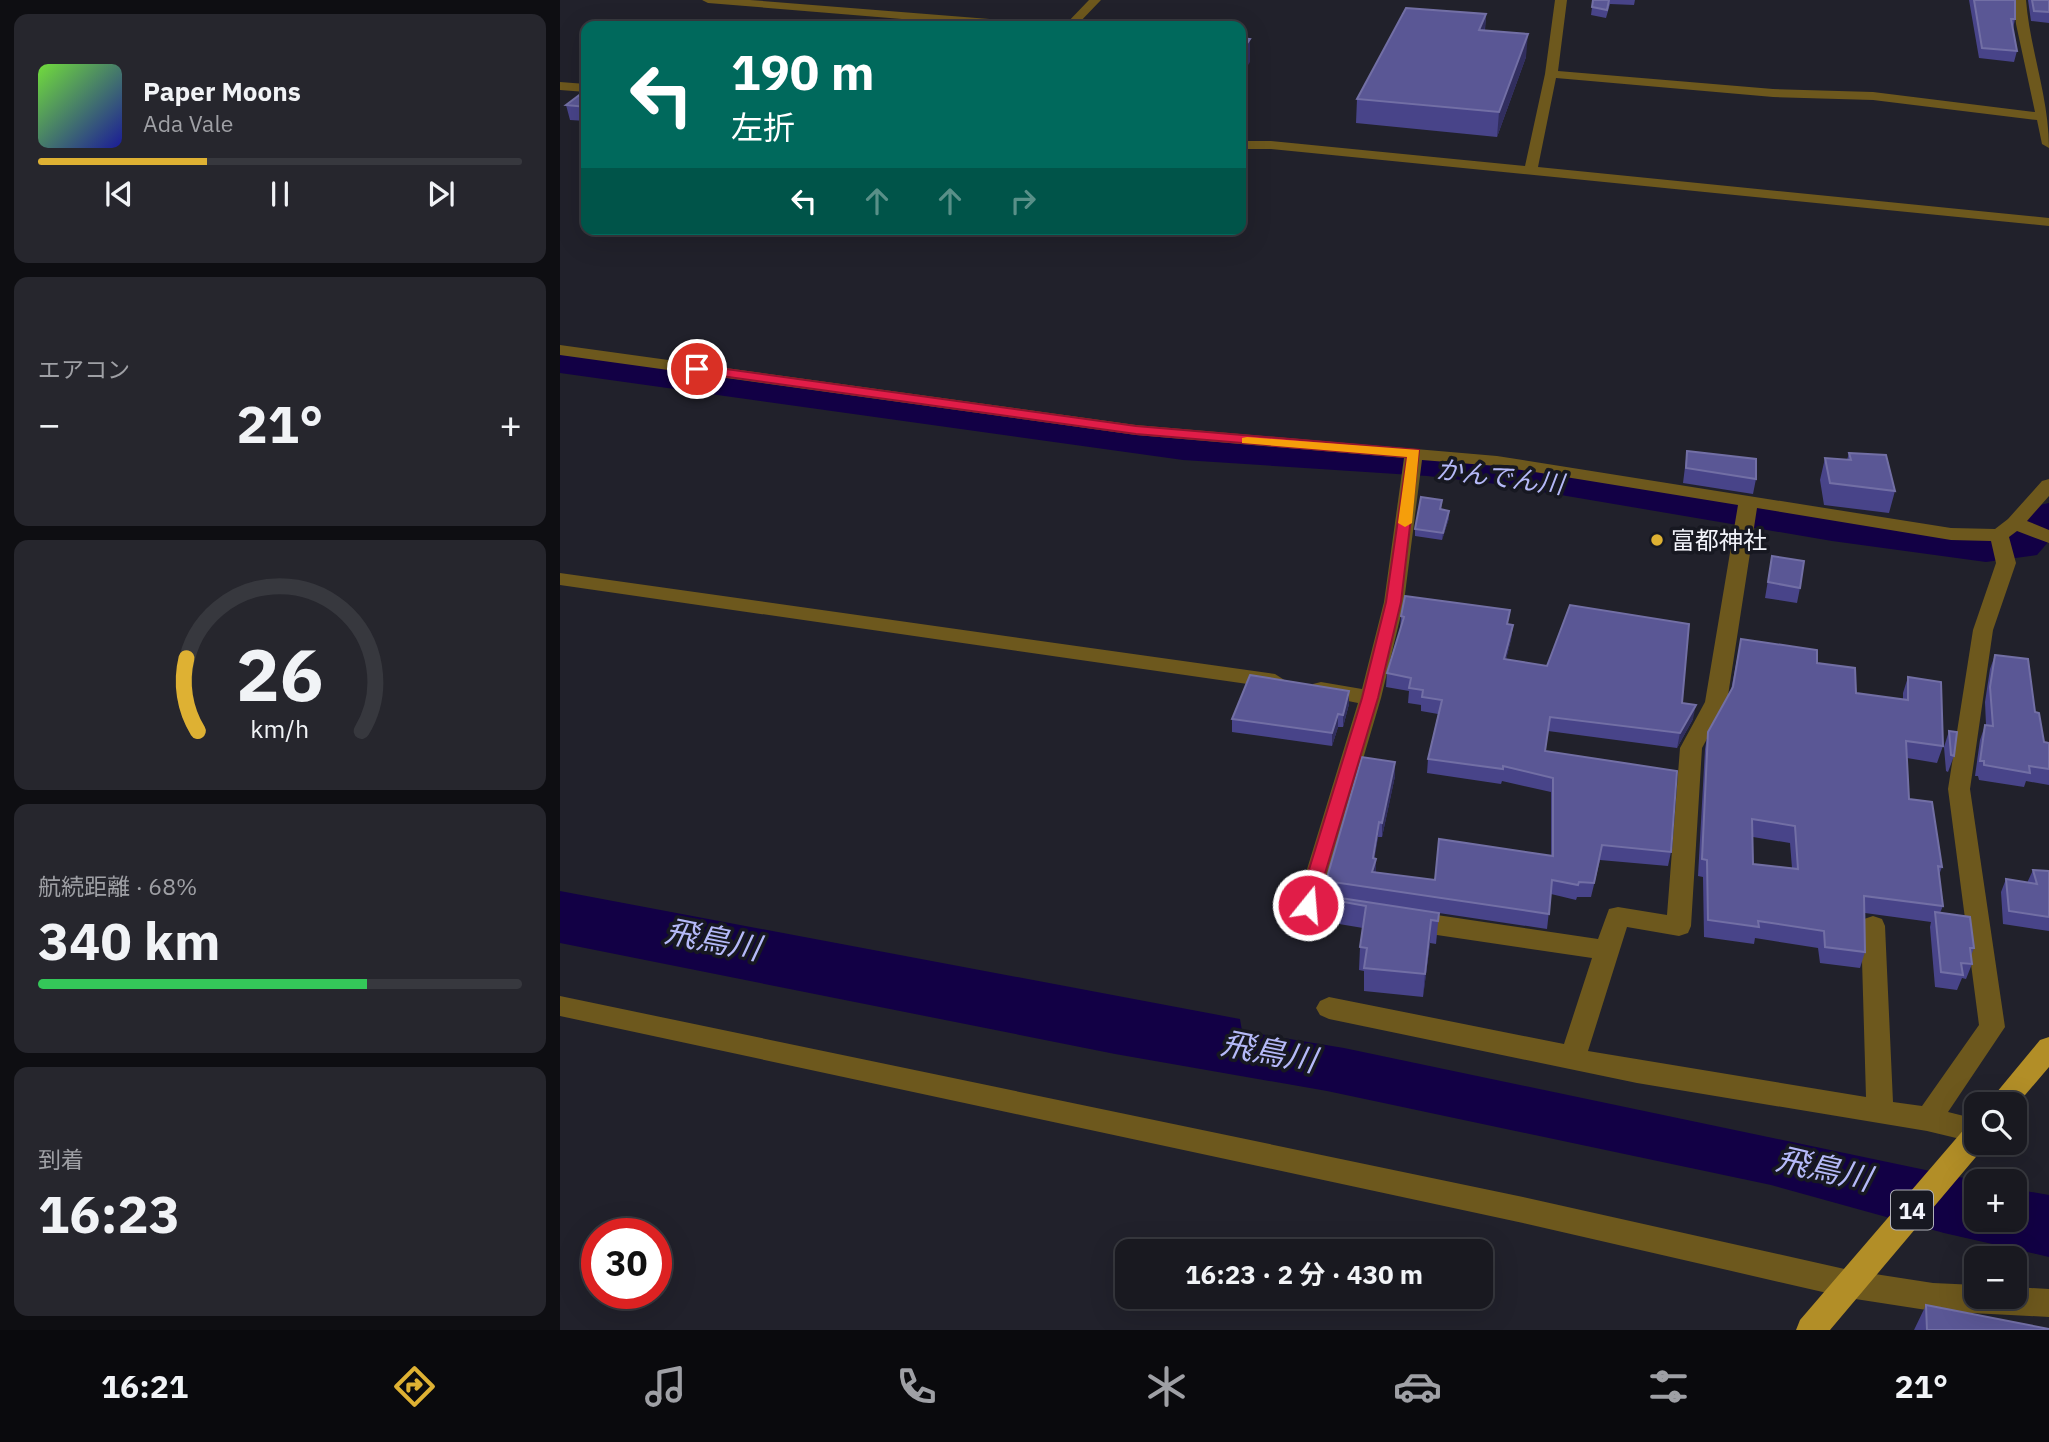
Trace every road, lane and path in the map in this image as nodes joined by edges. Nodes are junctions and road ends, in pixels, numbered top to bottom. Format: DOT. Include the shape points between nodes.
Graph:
graph roads {
  1 [pos="708,0"];
  2 [pos="1095,0"];
  3 [pos="1561,0"];
  4 [pos="2020,0"];
  5 [pos="966,21"];
  6 [pos="1075,21"];
  7 [pos="1551,74"];
  8 [pos="560,86"];
  9 [pos="581,88"];
  10 [pos="2040,116"];
  11 [pos="2049,144"];
  12 [pos="1246,145"];
  13 [pos="1531,170"];
  14 [pos="2049,222"];
  15 [pos="560,350"];
  16 [pos="1414,453"];
  17 [pos="2049,485"];
  18 [pos="1748,503"];
  19 [pos="2007,529"];
  20 [pos="2049,537"];
  21 [pos="560,579"];
  22 [pos="1370,698"];
  23 [pos="1873,926"];
  24 [pos="1607,950"];
  25 [pos="560,1006"];
  26 [pos="1329,1007"];
  27 [pos="2049,1048"];
  28 [pos="1567,1058"];
  29 [pos="2011,1092"];
  30 [pos="1880,1111"];
  31 [pos="1932,1113"];
  32 [pos="1964,1131"];
  33 [pos="1964,1148"];
  34 [pos="1849,1284"];
  35 [pos="2049,1303"];
  36 [pos="1811,1330"];
  1 -- 5 [label="street"];
  2 -- 6 [label="street"];
  3 -- 7 [label="street"];
  4 -- 10 [label="street"];
  7 -- 10 [label="street" via="1919,101"];
  7 -- 13 [label="street"];
  8 -- 9 [label="street"];
  10 -- 11 [label="street"];
  12 -- 13 [label="street"];
  13 -- 14 [label="street"];
  15 -- 16 [label="street" via="1136,430"];
  16 -- 18 [label="street" via="1497,461"];
  16 -- 22 [label="street" via="1394,602"];
  17 -- 19 [label="street"];
  18 -- 19 [label="street" via="1951,534"];
  18 -- 24 [label="street" via="1716,702 1691,748 1679,926 1618,916"];
  19 -- 20 [label="street"];
  19 -- 31 [label="street" via="2006,563 1983,630 1959,789 1992,1027"];
  21 -- 22 [label="street"];
  22 -- 24 [label="street" via="1308,905"];
  23 -- 30 [label="street"];
  24 -- 28 [label="street" via="1575,1050"];
  25 -- 34 [label="street" via="1510,1207"];
  26 -- 28 [label="street"];
  27 -- 29 [label="main road"];
  28 -- 30 [label="street"];
  30 -- 32 [label="street"];
  33 -- 34 [label="main road, 14"];
  34 -- 35 [label="street" via="1933,1297"];
  34 -- 36 [label="main road, 14"];
}
